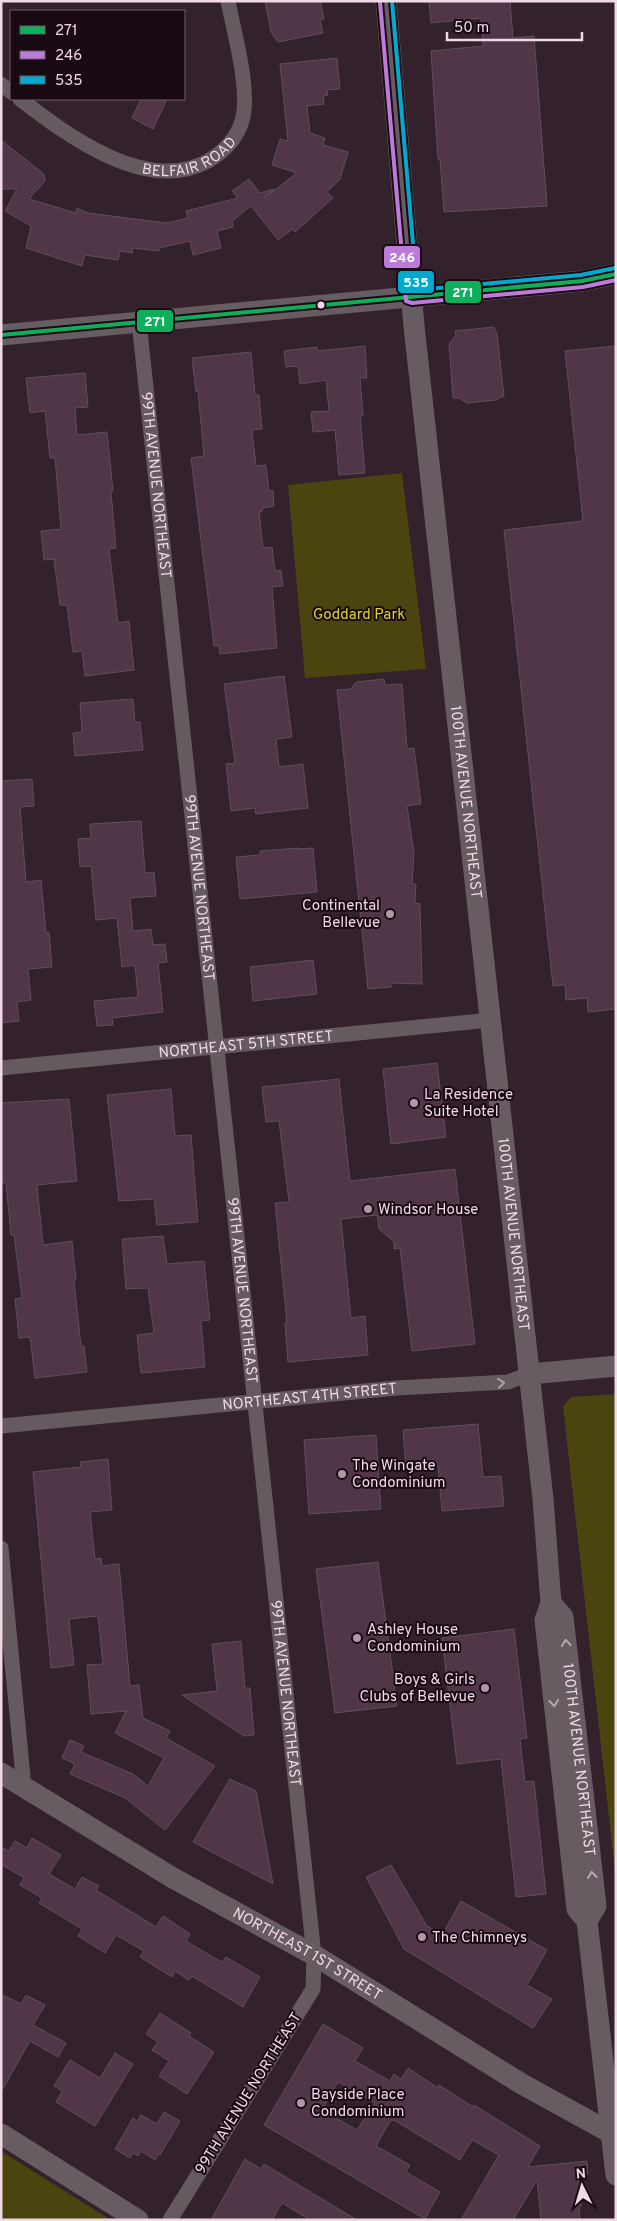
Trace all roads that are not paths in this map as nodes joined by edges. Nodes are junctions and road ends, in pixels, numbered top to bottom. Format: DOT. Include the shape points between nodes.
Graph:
graph roads {
  1 [pos="228,1"];
  2 [pos="386,1"];
  3 [pos="21,100"];
  4 [pos="616,274"];
  5 [pos="582,281"];
  6 [pos="616,283"];
  7 [pos="411,297"];
  8 [pos="139,322"];
  9 [pos="1,335"];
  10 [pos="491,1020"];
  11 [pos="217,1047"];
  12 [pos="1,1068"];
  13 [pos="616,1366"];
  14 [pos="530,1374"];
  15 [pos="255,1402"];
  16 [pos="1,1426"];
  17 [pos="1,1548"];
  18 [pos="1,1773"];
  19 [pos="24,1787"];
  20 [pos="314,1955"];
  21 [pos="613,2133"];
  22 [pos="1,2134"];
  23 [pos="616,2174"];
  24 [pos="138,2220"];
  25 [pos="170,2220"];
  1 -- 3 [label="street, BELFAIR ROAD" via="244,86 242,123 220,154 200,165 176,170 154,169 120,161 66,134"];
  2 -- 7 [label="main road, 100TH AVENUE NORTHEAST"];
  4 -- 5 [label="main road"];
  5 -- 6 [label="main road"];
  5 -- 7 [label="main road"];
  7 -- 8 [label="main road"];
  7 -- 10 [label="main road, 100TH AVENUE NORTHEAST"];
  8 -- 9 [label="main road"];
  8 -- 11 [label="street, 99TH AVENUE NORTHEAST"];
  10 -- 11 [label="street, NORTHEAST 5TH STREET"];
  10 -- 14 [label="main road, 100TH AVENUE NORTHEAST"];
  11 -- 12 [label="street, NORTHEAST 5TH STREET"];
  11 -- 15 [label="street, 99TH AVENUE NORTHEAST"];
  13 -- 14 [label="main road, NORTHEAST 4TH STREET"];
  15 -- 14 [label="street, NORTHEAST 4TH STREET, one-way" via="396,1388 508,1382"];
  14 -- 21 [label="main road, 100TH AVENUE NORTHEAST" via="551,1603 545,1620 577,1909 587,1920"];
  15 -- 16 [label="street, NORTHEAST 4TH STREET"];
  15 -- 20 [label="street, 99TH AVENUE NORTHEAST"];
  17 -- 19 [label="street"];
  18 -- 19 [label="main road, NORTHEAST 1ST STREET"];
  19 -- 20 [label="main road, NORTHEAST 1ST STREET" via="173,1878"];
  20 -- 21 [label="main road, NORTHEAST 1ST STREET" via="522,2084"];
  20 -- 25 [label="street, 99TH AVENUE NORTHEAST" via="313,1989"];
  21 -- 23 [label="main road, 100TH AVENUE NORTHEAST"];
  22 -- 24 [label="main road"];
}
